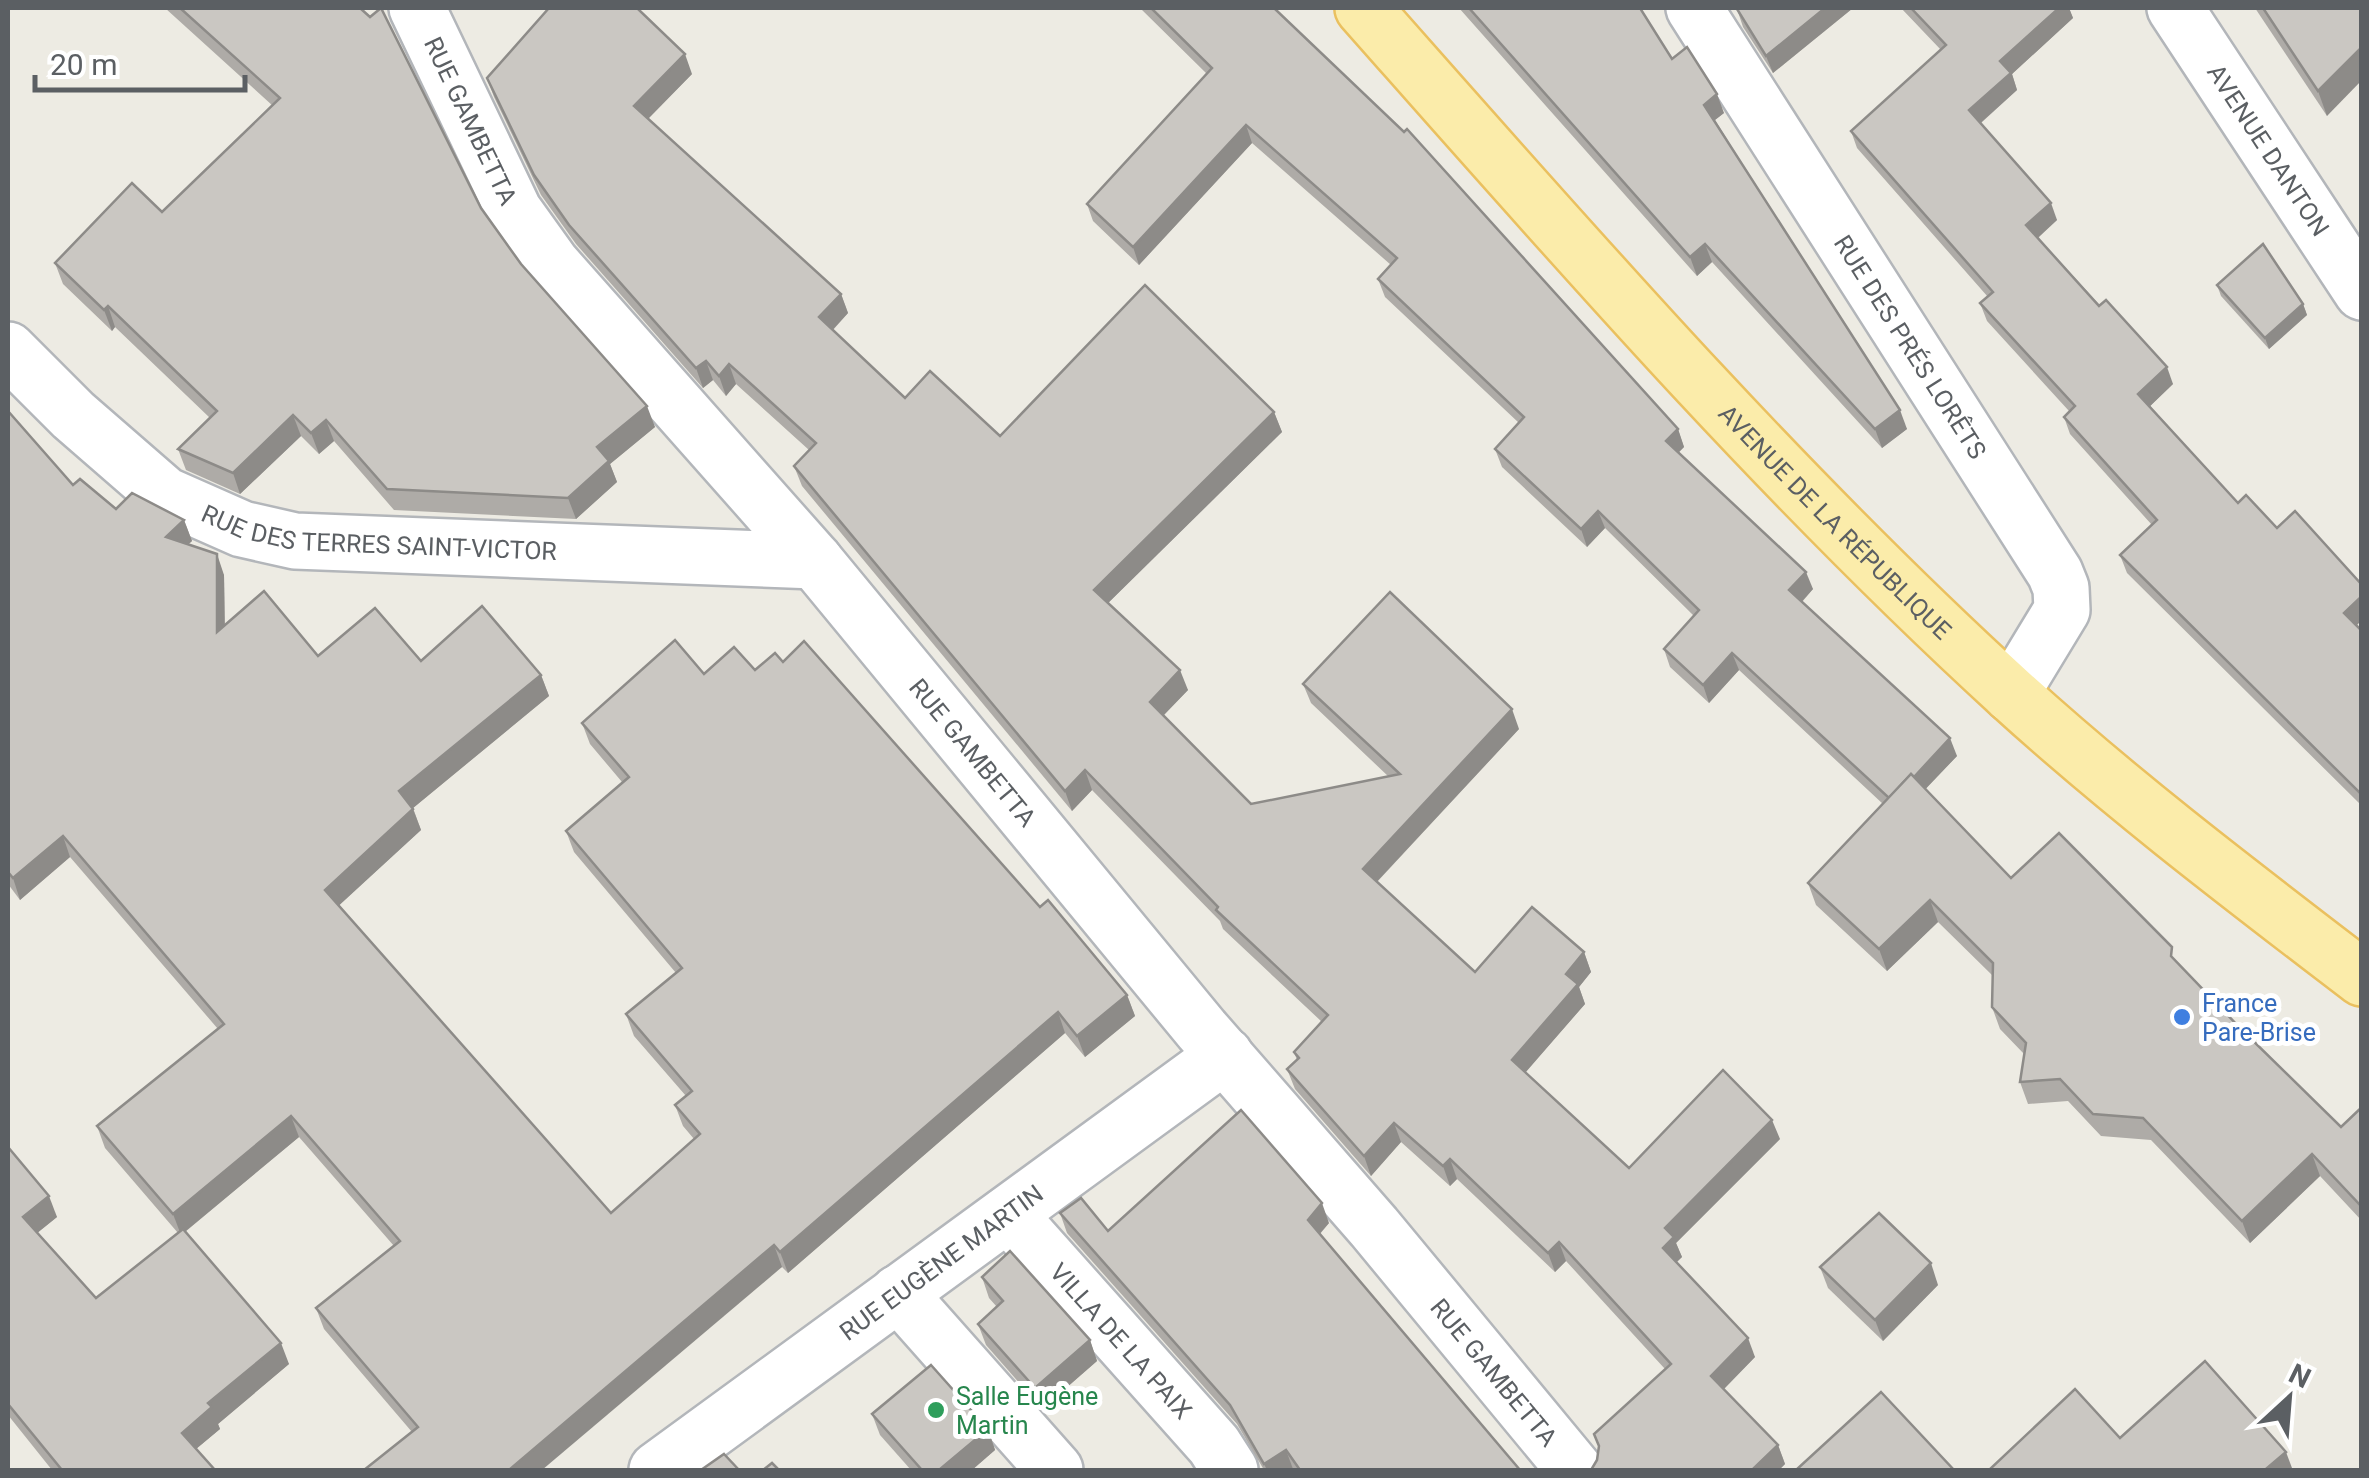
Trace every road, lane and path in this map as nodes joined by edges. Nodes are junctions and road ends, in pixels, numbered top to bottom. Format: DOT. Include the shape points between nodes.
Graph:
graph roads {
  1 [pos="417,8"];
  2 [pos="1364,8"];
  3 [pos="1694,8"];
  4 [pos="2175,8"];
  5 [pos="2362,292"];
  6 [pos="8,350"];
  7 [pos="815,560"];
  8 [pos="2011,694"];
  9 [pos="2362,978"];
  10 [pos="1225,1055"];
  11 [pos="1008,1214"];
  12 [pos="898,1294"];
  13 [pos="657,1470"];
  14 [pos="1055,1470"];
  15 [pos="1230,1470"];
  16 [pos="1575,1470"];
  1 -- 7 [label="street, RUE GAMBETTA" via="514,211 552,264"];
  2 -- 8 [label="main road, AVENUE DE LA RÉPUBLIQUE" via="1819,510"];
  3 -- 8 [label="street, RUE DES PRÉS LORÊTS" via="2055,573 2062,610"];
  4 -- 5 [label="street, AVENUE DANTON"];
  6 -- 7 [label="street, RUE DES TERRES SAINT-VICTOR" via="165,495 242,529 296,540"];
  7 -- 10 [label="street, RUE GAMBETTA"];
  8 -- 9 [label="main road, AVENUE DE LA RÉPUBLIQUE" via="2235,883"];
  10 -- 11 [label="street, RUE EUGÈNE MARTIN"];
  10 -- 16 [label="street, RUE GAMBETTA"];
  11 -- 12 [label="street, RUE EUGÈNE MARTIN"];
  11 -- 15 [label="street, VILLA DE LA PAIX"];
  12 -- 13 [label="street, RUE EUGÈNE MARTIN"];
  12 -- 14 [label="street"];
}
